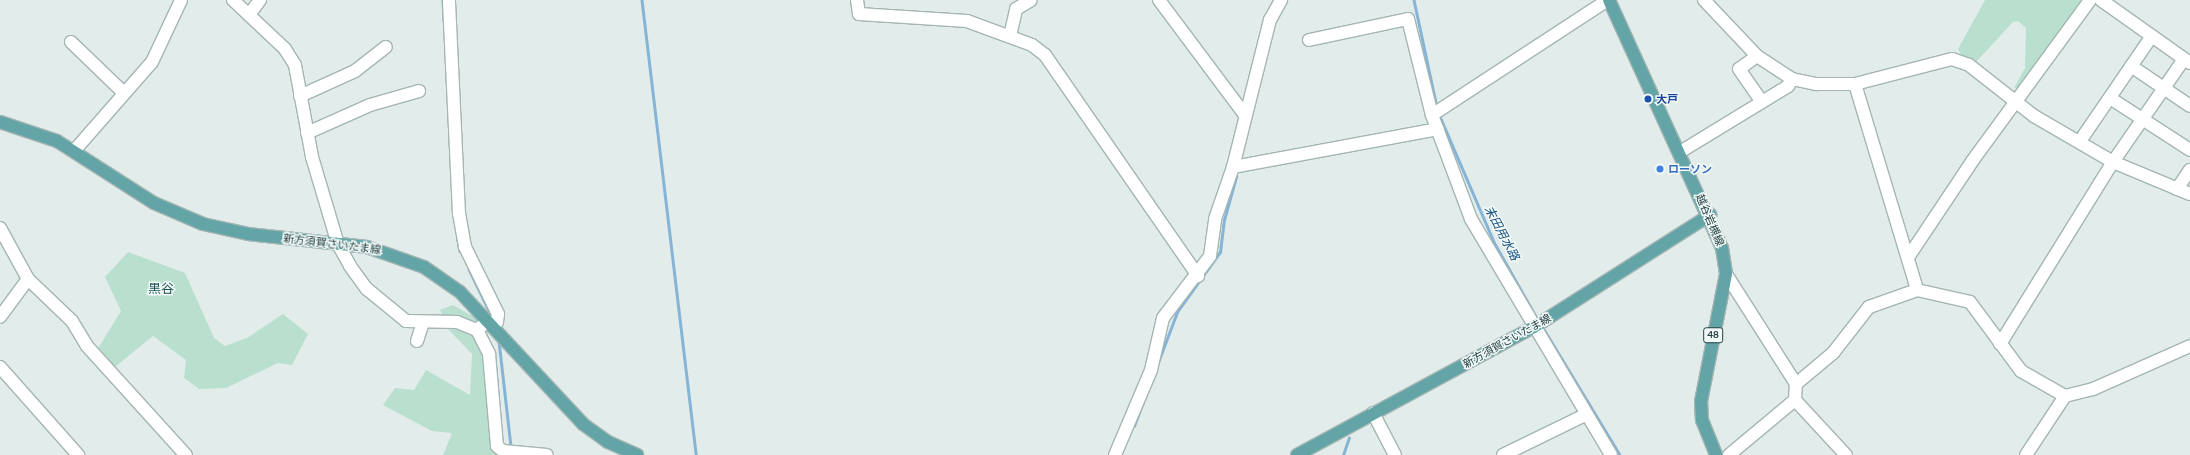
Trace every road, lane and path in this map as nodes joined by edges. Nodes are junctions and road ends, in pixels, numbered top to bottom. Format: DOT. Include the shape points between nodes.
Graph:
graph roads {
  1 [pos="181,0"];
  2 [pos="233,0"];
  3 [pos="260,0"];
  4 [pos="449,0"];
  5 [pos="856,0"];
  6 [pos="1031,0"];
  7 [pos="1159,0"];
  8 [pos="1281,0"];
  9 [pos="1608,0"];
  10 [pos="1704,0"];
  11 [pos="2090,0"];
  12 [pos="2101,0"];
  13 [pos="248,15"];
  14 [pos="1010,36"];
  15 [pos="2152,36"];
  16 [pos="1309,40"];
  17 [pos="71,42"];
  18 [pos="386,47"];
  19 [pos="1757,56"];
  20 [pos="2187,61"];
  21 [pos="2131,66"];
  22 [pos="1792,79"];
  23 [pos="1855,84"];
  24 [pos="2164,88"];
  25 [pos="419,91"];
  26 [pos="124,93"];
  27 [pos="300,96"];
  28 [pos="2110,98"];
  29 [pos="1762,102"];
  30 [pos="2014,103"];
  31 [pos="2190,106"];
  32 [pos="1245,115"];
  33 [pos="1432,115"];
  34 [pos="2143,119"];
  35 [pos="0,122"];
  36 [pos="1438,129"];
  37 [pos="307,133"];
  38 [pos="2080,141"];
  39 [pos="2190,150"];
  40 [pos="74,151"];
  41 [pos="1680,152"];
  42 [pos="2113,162"];
  43 [pos="1233,167"];
  44 [pos="2190,170"];
  45 [pos="2177,189"];
  46 [pos="2190,194"];
  47 [pos="1710,215"];
  48 [pos="0,228"];
  49 [pos="338,244"];
  50 [pos="1909,256"];
  51 [pos="1726,274"];
  52 [pos="1198,276"];
  53 [pos="28,279"];
  54 [pos="1917,290"];
  55 [pos="0,318"];
  56 [pos="423,322"];
  57 [pos="492,324"];
  58 [pos="1534,327"];
  59 [pos="477,330"];
  60 [pos="417,341"];
  61 [pos="2000,344"];
  62 [pos="2190,346"];
  63 [pos="0,367"];
  64 [pos="1796,384"];
  65 [pos="2065,396"];
  66 [pos="1795,400"];
  67 [pos="1373,413"];
  68 [pos="1585,415"];
  69 [pos="517,454"];
  70 [pos="78,455"];
  71 [pos="186,455"];
  72 [pos="547,455"];
  73 [pos="637,455"];
  74 [pos="1115,455"];
  75 [pos="1297,455"];
  76 [pos="1395,455"];
  77 [pos="1503,455"];
  78 [pos="1611,455"];
  79 [pos="1716,455"];
  80 [pos="1729,455"];
  81 [pos="1846,455"];
  82 [pos="2026,455"];
  1 -- 26 [label="street" via="152,62"];
  2 -- 13 [label="street"];
  3 -- 13 [label="street"];
  4 -- 57 [label="street" via="459,214 465,247 498,314 497,322"];
  5 -- 14 [label="street" via="859,14 967,21"];
  6 -- 14 [label="street" via="1016,9"];
  7 -- 32 [label="street"];
  8 -- 32 [label="street" via="1270,20"];
  9 -- 33 [label="street"];
  9 -- 41 [label="main road, 越谷岩槻線 / 48"];
  10 -- 19 [label="street"];
  11 -- 30 [label="street"];
  12 -- 15 [label="street"];
  13 -- 27 [label="street" via="285,49 295,65"];
  14 -- 52 [label="street" via="1032,45 1045,55"];
  15 -- 20 [label="street"];
  15 -- 21 [label="street"];
  16 -- 33 [label="street" via="1408,19"];
  17 -- 26 [label="street"];
  18 -- 27 [label="street" via="355,70"];
  19 -- 22 [label="street"];
  19 -- 29 [label="street" via="1739,68"];
  20 -- 24 [label="street"];
  21 -- 24 [label="street"];
  21 -- 28 [label="street"];
  22 -- 23 [label="street" via="1816,84"];
  22 -- 29 [label="street" via="1788,86"];
  23 -- 30 [label="street" via="1952,58 1969,65"];
  23 -- 50 [label="street"];
  24 -- 31 [label="street"];
  24 -- 34 [label="street"];
  25 -- 37 [label="street" via="370,105"];
  26 -- 40 [label="street"];
  27 -- 37 [label="street"];
  28 -- 34 [label="street"];
  28 -- 38 [label="street"];
  29 -- 41 [label="street"];
  30 -- 38 [label="street"];
  30 -- 50 [label="street"];
  32 -- 43 [label="street"];
  33 -- 36 [label="street"];
  34 -- 39 [label="street"];
  34 -- 42 [label="street"];
  35 -- 40 [label="main road, 新方須賀さいたま線" via="43,135"];
  36 -- 43 [label="street"];
  36 -- 58 [label="street" via="1471,218"];
  37 -- 49 [label="street"];
  38 -- 42 [label="street"];
  40 -- 49 [label="main road, 新方須賀さいたま線" via="154,203 198,222 222,230"];
  41 -- 47 [label="main road, 越谷岩槻線 / 48"];
  42 -- 45 [label="street"];
  42 -- 61 [label="street"];
  43 -- 52 [label="street" via="1215,219 1210,256"];
  44 -- 45 [label="street"];
  45 -- 46 [label="street"];
  47 -- 51 [label="main road, 越谷岩槻線 / 48" via="1722,248"];
  47 -- 58 [label="main road, 新方須賀さいたま線"];
  48 -- 53 [label="street"];
  49 -- 56 [label="street" via="367,289 406,321"];
  49 -- 57 [label="main road, 新方須賀さいたま線" via="386,251 424,267 460,292"];
  50 -- 54 [label="street"];
  51 -- 64 [label="street"];
  51 -- 79 [label="main road, 越谷岩槻線 / 48" via="1701,400 1702,420"];
  52 -- 74 [label="street" via="1163,318 1151,370"];
  53 -- 55 [label="street"];
  53 -- 71 [label="street" via="72,321 87,346"];
  54 -- 61 [label="street" via="1970,302"];
  54 -- 64 [label="street" via="1870,307 1832,353"];
  56 -- 59 [label="street" via="457,322"];
  56 -- 60 [label="street"];
  57 -- 59 [label="street" via="485,323"];
  57 -- 73 [label="main road, 新方須賀さいたま線" via="583,424 608,442"];
  58 -- 67 [label="main road, 新方須賀さいたま線"];
  58 -- 68 [label="street"];
  59 -- 69 [label="street" via="489,354 496,443 503,451"];
  61 -- 65 [label="street" via="2021,371"];
  62 -- 65 [label="street" via="2093,389"];
  63 -- 70 [label="street"];
  64 -- 66 [label="street"];
  65 -- 82 [label="street"];
  66 -- 80 [label="street"];
  66 -- 81 [label="street"];
  67 -- 75 [label="main road, 新方須賀さいたま線"];
  67 -- 76 [label="street"];
  68 -- 77 [label="street"];
  68 -- 78 [label="street"];
  69 -- 72 [label="street"];
}
